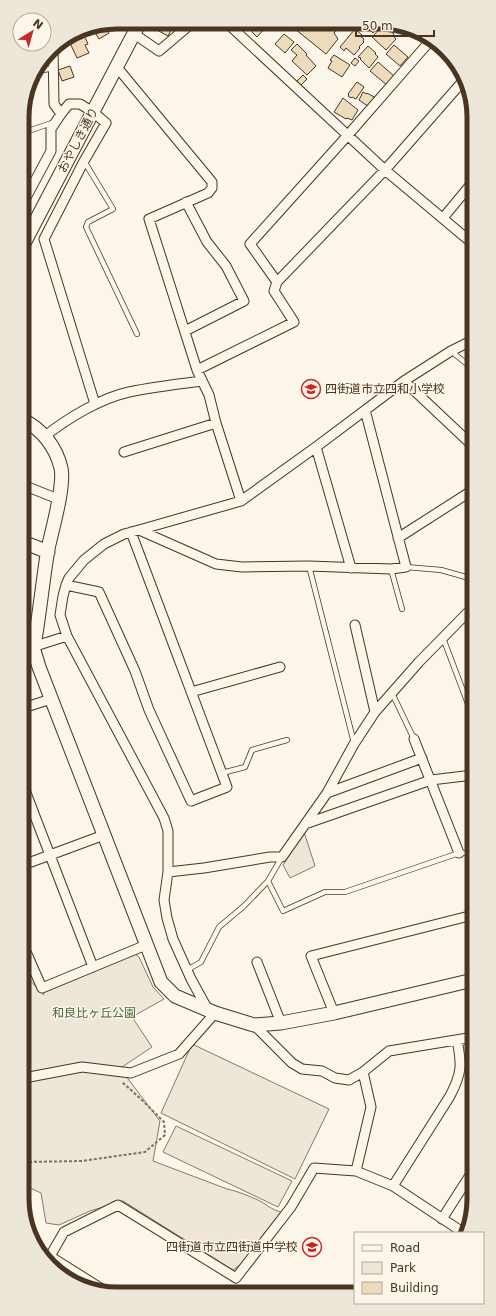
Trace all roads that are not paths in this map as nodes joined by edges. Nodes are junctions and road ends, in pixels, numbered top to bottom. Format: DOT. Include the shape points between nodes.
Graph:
graph roads {
  1 [pos="135,29"];
  2 [pos="137,29"];
  3 [pos="184,29"];
  4 [pos="234,29"];
  5 [pos="428,44"];
  6 [pos="53,57"];
  7 [pos="116,66"];
  8 [pos="53,68"];
  9 [pos="43,70"];
  10 [pos="460,84"];
  11 [pos="93,112"];
  12 [pos="58,118"];
  13 [pos="29,130"];
  14 [pos="348,135"];
  15 [pos="84,161"];
  16 [pos="385,170"];
  17 [pos="467,189"];
  18 [pos="29,192"];
  19 [pos="186,202"];
  20 [pos="443,218"];
  21 [pos="29,234"];
  22 [pos="467,239"];
  23 [pos="277,282"];
  24 [pos="185,331"];
  25 [pos="137,334"];
  26 [pos="467,343"];
  27 [pos="451,351"];
  28 [pos="467,365"];
  29 [pos="197,370"];
  30 [pos="202,381"];
  31 [pos="404,381"];
  32 [pos="96,404"];
  33 [pos="365,410"];
  34 [pos="29,422"];
  35 [pos="216,423"];
  36 [pos="45,436"];
  37 [pos="467,440"];
  38 [pos="316,447"];
  39 [pos="124,452"];
  40 [pos="29,487"];
  41 [pos="467,494"];
  42 [pos="58,499"];
  43 [pos="241,501"];
  44 [pos="135,531"];
  45 [pos="398,538"];
  46 [pos="29,544"];
  47 [pos="48,552"];
  48 [pos="309,566"];
  49 [pos="406,567"];
  50 [pos="351,568"];
  51 [pos="391,569"];
  52 [pos="467,577"];
  53 [pos="66,585"];
  54 [pos="402,609"];
  55 [pos="467,613"];
  56 [pos="355,625"];
  57 [pos="67,636"];
  58 [pos="442,638"];
  59 [pos="29,647"];
  60 [pos="29,648"];
  61 [pos="29,650"];
  62 [pos="280,667"];
  63 [pos="191,692"];
  64 [pos="392,693"];
  65 [pos="51,699"];
  66 [pos="467,702"];
  67 [pos="29,706"];
  68 [pos="376,712"];
  69 [pos="287,740"];
  70 [pos="414,740"];
  71 [pos="354,744"];
  72 [pos="422,758"];
  73 [pos="222,773"];
  74 [pos="467,776"];
  75 [pos="431,780"];
  76 [pos="326,793"];
  77 [pos="29,807"];
  78 [pos="305,824"];
  79 [pos="104,835"];
  80 [pos="459,853"];
  81 [pos="467,853"];
  82 [pos="50,855"];
  83 [pos="282,857"];
  84 [pos="29,863"];
  85 [pos="168,872"];
  86 [pos="268,881"];
  87 [pos="467,917"];
  88 [pos="146,945"];
  89 [pos="29,957"];
  90 [pos="257,962"];
  91 [pos="93,967"];
  92 [pos="187,970"];
  93 [pos="467,982"];
  94 [pos="212,1011"];
  95 [pos="334,1013"];
  96 [pos="280,1023"];
  97 [pos="254,1025"];
  98 [pos="467,1038"];
  99 [pos="457,1040"];
  100 [pos="363,1072"];
  101 [pos="29,1077"];
  102 [pos="356,1171"];
  103 [pos="467,1180"];
  104 [pos="393,1186"];
  105 [pos="442,1219"];
  106 [pos="461,1231"];
  107 [pos="50,1256"];
  108 [pos="57,1263"];
  109 [pos="86,1281"];
  1 -- 7 [label="street, おやしき通り"];
  2 -- 3 [label="street" via="159,51"];
  4 -- 14 [label="street"];
  5 -- 14 [label="street"];
  6 -- 8 [label="street"];
  7 -- 11 [label="street, おやしき通り"];
  7 -- 19 [label="street" via="212,182 212,188 208,193"];
  8 -- 9 [label="lane"];
  8 -- 12 [label="street" via="54,104"];
  10 -- 16 [label="street"];
  11 -- 12 [label="street" via="80,104 69,104"];
  11 -- 15 [label="street" via="106,123"];
  11 -- 21 [label="street, おやしき通り"];
  12 -- 13 [label="lane"];
  12 -- 18 [label="street" via="51,129 52,151"];
  14 -- 16 [label="street"];
  14 -- 23 [label="street" via="250,244"];
  15 -- 25 [label="lane" via="113,209 88,222 86,227"];
  15 -- 32 [label="street" via="44,239"];
  16 -- 20 [label="street"];
  16 -- 23 [label="street"];
  17 -- 20 [label="street"];
  19 -- 24 [label="street" via="149,219"];
  19 -- 24 [label="street" via="207,242 226,266 244,301"];
  20 -- 22 [label="street"];
  23 -- 29 [label="street" via="274,291 294,322"];
  24 -- 29 [label="street"];
  26 -- 27 [label="street"];
  27 -- 28 [label="lane"];
  27 -- 31 [label="street"];
  29 -- 30 [label="street"];
  30 -- 32 [label="street" via="128,392"];
  30 -- 35 [label="street" via="210,395"];
  31 -- 33 [label="street"];
  31 -- 37 [label="street"];
  32 -- 36 [label="street" via="61,423"];
  33 -- 38 [label="street"];
  33 -- 45 [label="street"];
  34 -- 36 [label="street"];
  35 -- 39 [label="street"];
  35 -- 43 [label="street"];
  36 -- 42 [label="street" via="57,454 61,470"];
  38 -- 43 [label="street"];
  38 -- 50 [label="street"];
  40 -- 42 [label="street"];
  41 -- 45 [label="street"];
  42 -- 47 [label="street"];
  43 -- 44 [label="street"];
  44 -- 48 [label="street" via="216,564 242,567"];
  44 -- 53 [label="street" via="104,544 84,560"];
  44 -- 63 [label="street"];
  45 -- 49 [label="street"];
  46 -- 47 [label="street"];
  47 -- 59 [label="street" via="35,640"];
  48 -- 50 [label="street"];
  48 -- 71 [label="lane"];
  49 -- 51 [label="street"];
  49 -- 52 [label="lane" via="442,570"];
  50 -- 51 [label="street"];
  51 -- 54 [label="lane"];
  53 -- 57 [label="street" via="60,615"];
  53 -- 73 [label="street" via="99,592 191,801 227,787"];
  55 -- 58 [label="street"];
  56 -- 68 [label="street"];
  57 -- 60 [label="street"];
  57 -- 85 [label="street" via="164,818 168,831"];
  58 -- 64 [label="street"];
  58 -- 66 [label="lane"];
  61 -- 65 [label="street" via="39,667"];
  62 -- 63 [label="street"];
  63 -- 73 [label="street"];
  64 -- 68 [label="street"];
  64 -- 70 [label="lane"];
  65 -- 67 [label="street"];
  65 -- 79 [label="street"];
  68 -- 71 [label="street"];
  69 -- 73 [label="lane" via="252,750 245,767"];
  70 -- 72 [label="street"];
  71 -- 76 [label="street"];
  72 -- 75 [label="street"];
  72 -- 76 [label="street"];
  74 -- 75 [label="street"];
  75 -- 78 [label="street"];
  75 -- 80 [label="street"];
  76 -- 78 [label="street"];
  77 -- 82 [label="street"];
  78 -- 83 [label="street"];
  79 -- 82 [label="street"];
  79 -- 88 [label="street"];
  80 -- 81 [label="lane"];
  80 -- 86 [label="lane" via="345,892 325,892 283,911"];
  82 -- 84 [label="street"];
  82 -- 91 [label="street"];
  83 -- 85 [label="street"];
  83 -- 86 [label="lane"];
  85 -- 92 [label="street" via="164,900 167,918"];
  86 -- 92 [label="lane" via="219,927 201,962"];
  87 -- 95 [label="street" via="311,956"];
  88 -- 91 [label="street"];
  88 -- 94 [label="street" via="161,982 166,988 176,996"];
  89 -- 91 [label="street" via="42,988"];
  90 -- 96 [label="street"];
  92 -- 94 [label="street"];
  93 -- 95 [label="street"];
  94 -- 97 [label="street"];
  94 -- 101 [label="street" via="179,1054 131,1073 82,1067"];
  95 -- 96 [label="street"];
  96 -- 97 [label="street"];
  97 -- 100 [label="street" via="292,1063 302,1069 322,1071 335,1078 349,1080"];
  98 -- 99 [label="street"];
  99 -- 100 [label="street" via="389,1051"];
  99 -- 104 [label="street" via="460,1057 457,1082"];
  100 -- 102 [label="street" via="371,1107"];
  102 -- 104 [label="street"];
  102 -- 107 [label="street" via="314,1168 291,1207 236,1278 118,1205 64,1232"];
  103 -- 105 [label="street"];
  104 -- 105 [label="street"];
  105 -- 106 [label="street"];
  108 -- 109 [label="street"];
}
